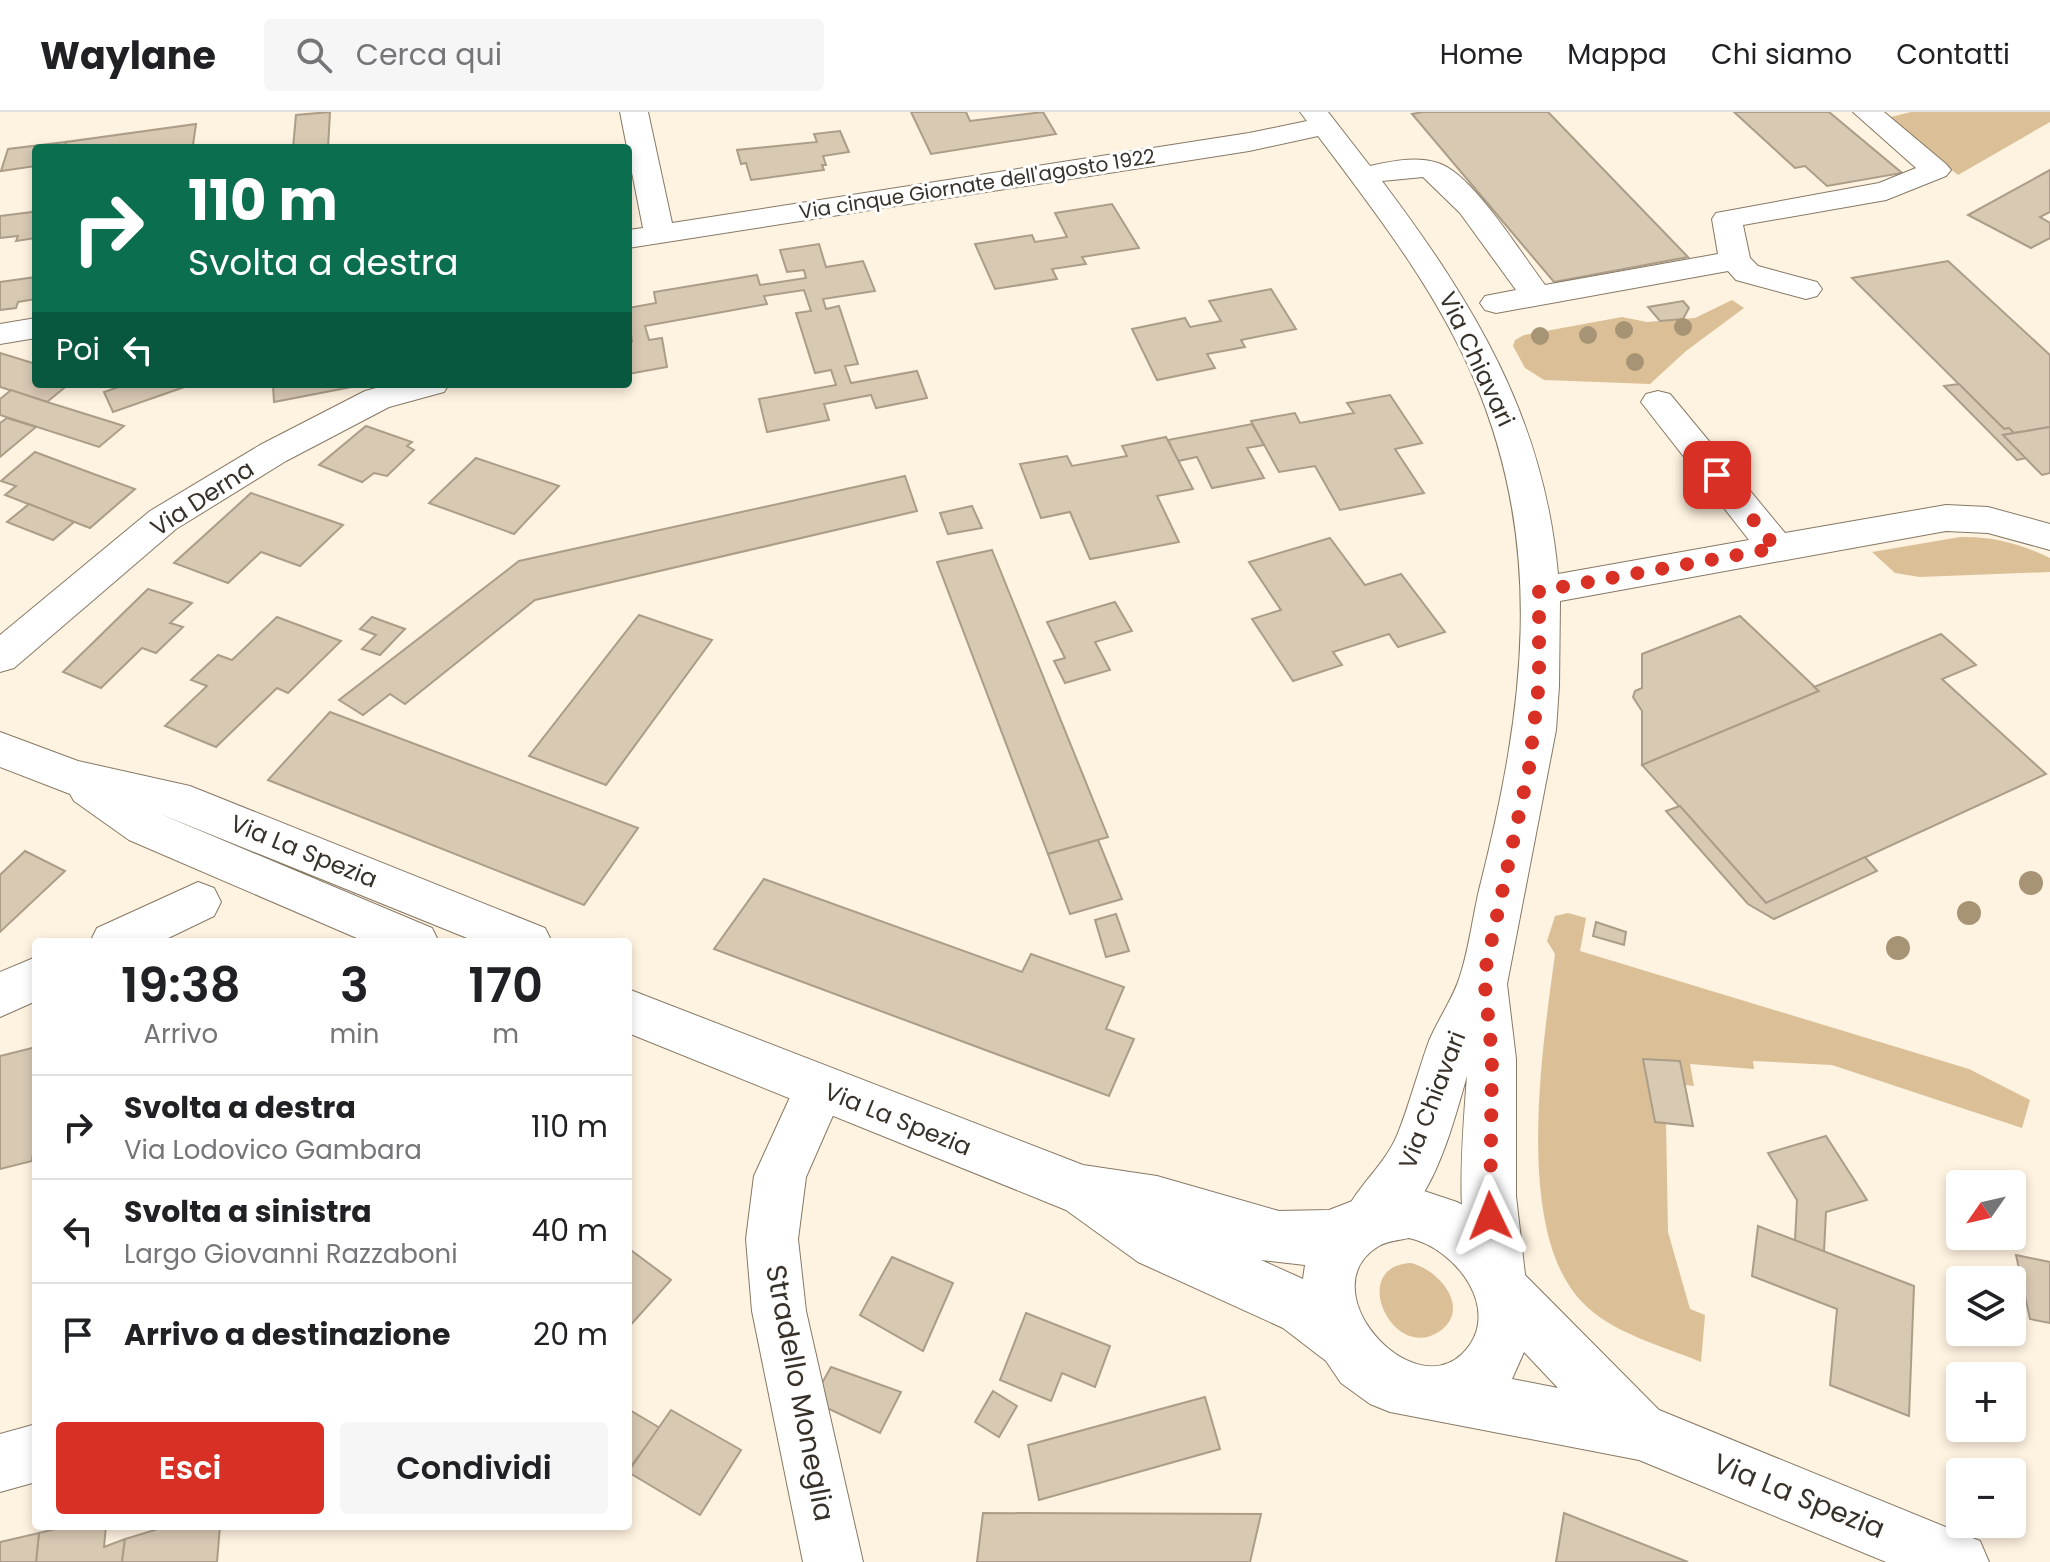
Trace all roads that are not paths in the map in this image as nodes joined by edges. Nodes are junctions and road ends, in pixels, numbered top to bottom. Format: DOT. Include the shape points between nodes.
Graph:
graph roads {
  1 [pos="634,112"];
  2 [pos="1867,112"];
  3 [pos="1320,119"];
  4 [pos="1363,176"];
  5 [pos="659,234"];
  6 [pos="632,238"];
  7 [pos="1735,260"];
  8 [pos="1806,289"];
  9 [pos="1536,295"];
  10 [pos="1496,303"];
  11 [pos="32,329"];
  12 [pos="0,334"];
  13 [pos="417,388"];
  14 [pos="1658,402"];
  15 [pos="2050,537"];
  16 [pos="1776,548"];
  17 [pos="1539,591"];
  18 [pos="0,657"];
  19 [pos="0,749"];
  20 [pos="74,778"];
  21 [pos="198,902"];
  22 [pos="122,938"];
  23 [pos="407,938"];
  24 [pos="519,938"];
  25 [pos="1484,976"];
  26 [pos="32,980"];
  27 [pos="0,995"];
  28 [pos="632,1010"];
  29 [pos="820,1088"];
  30 [pos="1069,1186"];
  31 [pos="1361,1223"];
  32 [pos="1501,1289"];
  33 [pos="1343,1341"];
  34 [pos="1437,1394"];
  35 [pos="1639,1431"];
  36 [pos="32,1454"];
  37 [pos="0,1463"];
  38 [pos="833,1562"];
  39 [pos="1959,1562"];
  1 -- 5 [label="street"];
  2 -- 7 [label="street" via="1936,170 1886,191 1727,219"];
  3 -- 4 [label="street, Via Chiavari"];
  3 -- 5 [label="street, Via cinque Giornate dell'agosto 1922" via="1249,142"];
  4 -- 9 [label="street" via="1433,170 1453,186"];
  4 -- 17 [label="street, Via Chiavari" via="1436,274 1492,379 1523,475"];
  5 -- 6 [label="street, Via cinque Giornate dell'agosto 1922"];
  7 -- 8 [label="street" via="1747,273"];
  7 -- 9 [label="street"];
  9 -- 10 [label="street"];
  11 -- 12 [label="street"];
  13 -- 18 [label="street, Via Derna" via="377,399 273,453 163,520"];
  14 -- 16 [label="street"];
  15 -- 16 [label="street" via="2002,522 1946,518"];
  16 -- 17 [label="street"];
  17 -- 25 [label="street, Via Chiavari" via="1539,683 1529,768"];
  19 -- 20 [label="street, Via La Spezia"];
  20 -- 23 [label="street, Via La Spezia" via="144,827"];
  20 -- 24 [label="street, Via La Spezia" via="175,799"];
  21 -- 22 [label="street"];
  25 -- 31 [label="street, Via Chiavari" via="1453,1042 1433,1111 1409,1167 1389,1198"];
  25 -- 32 [label="street, Via Chiavari" via="1492,1056 1489,1199"];
  26 -- 27 [label="street"];
  28 -- 29 [label="street, Via La Spezia"];
  29 -- 30 [label="street, Via La Spezia"];
  29 -- 38 [label="street, Stradello Moneglia" via="780,1176 772,1239 779,1311"];
  30 -- 31 [label="street, Via La Spezia" via="1151,1201 1262,1235 1310,1239"];
  30 -- 33 [label="street, Via La Spezia" via="1155,1242 1299,1306"];
  31 -- 32 [label="street, Via La Spezia" via="1409,1212 1446,1223 1479,1251"];
  31 -- 33 [label="street, Via La Spezia" via="1341,1242 1328,1278 1333,1320"];
  32 -- 34 [label="street, Via La Spezia" via="1504,1331 1494,1359 1475,1381"];
  32 -- 35 [label="street, Via La Spezia"];
  33 -- 34 [label="street, Via La Spezia" via="1356,1360 1394,1387"];
  34 -- 35 [label="street, Via La Spezia"];
  35 -- 39 [label="street, Via La Spezia"];
  36 -- 37 [label="street"];
}
